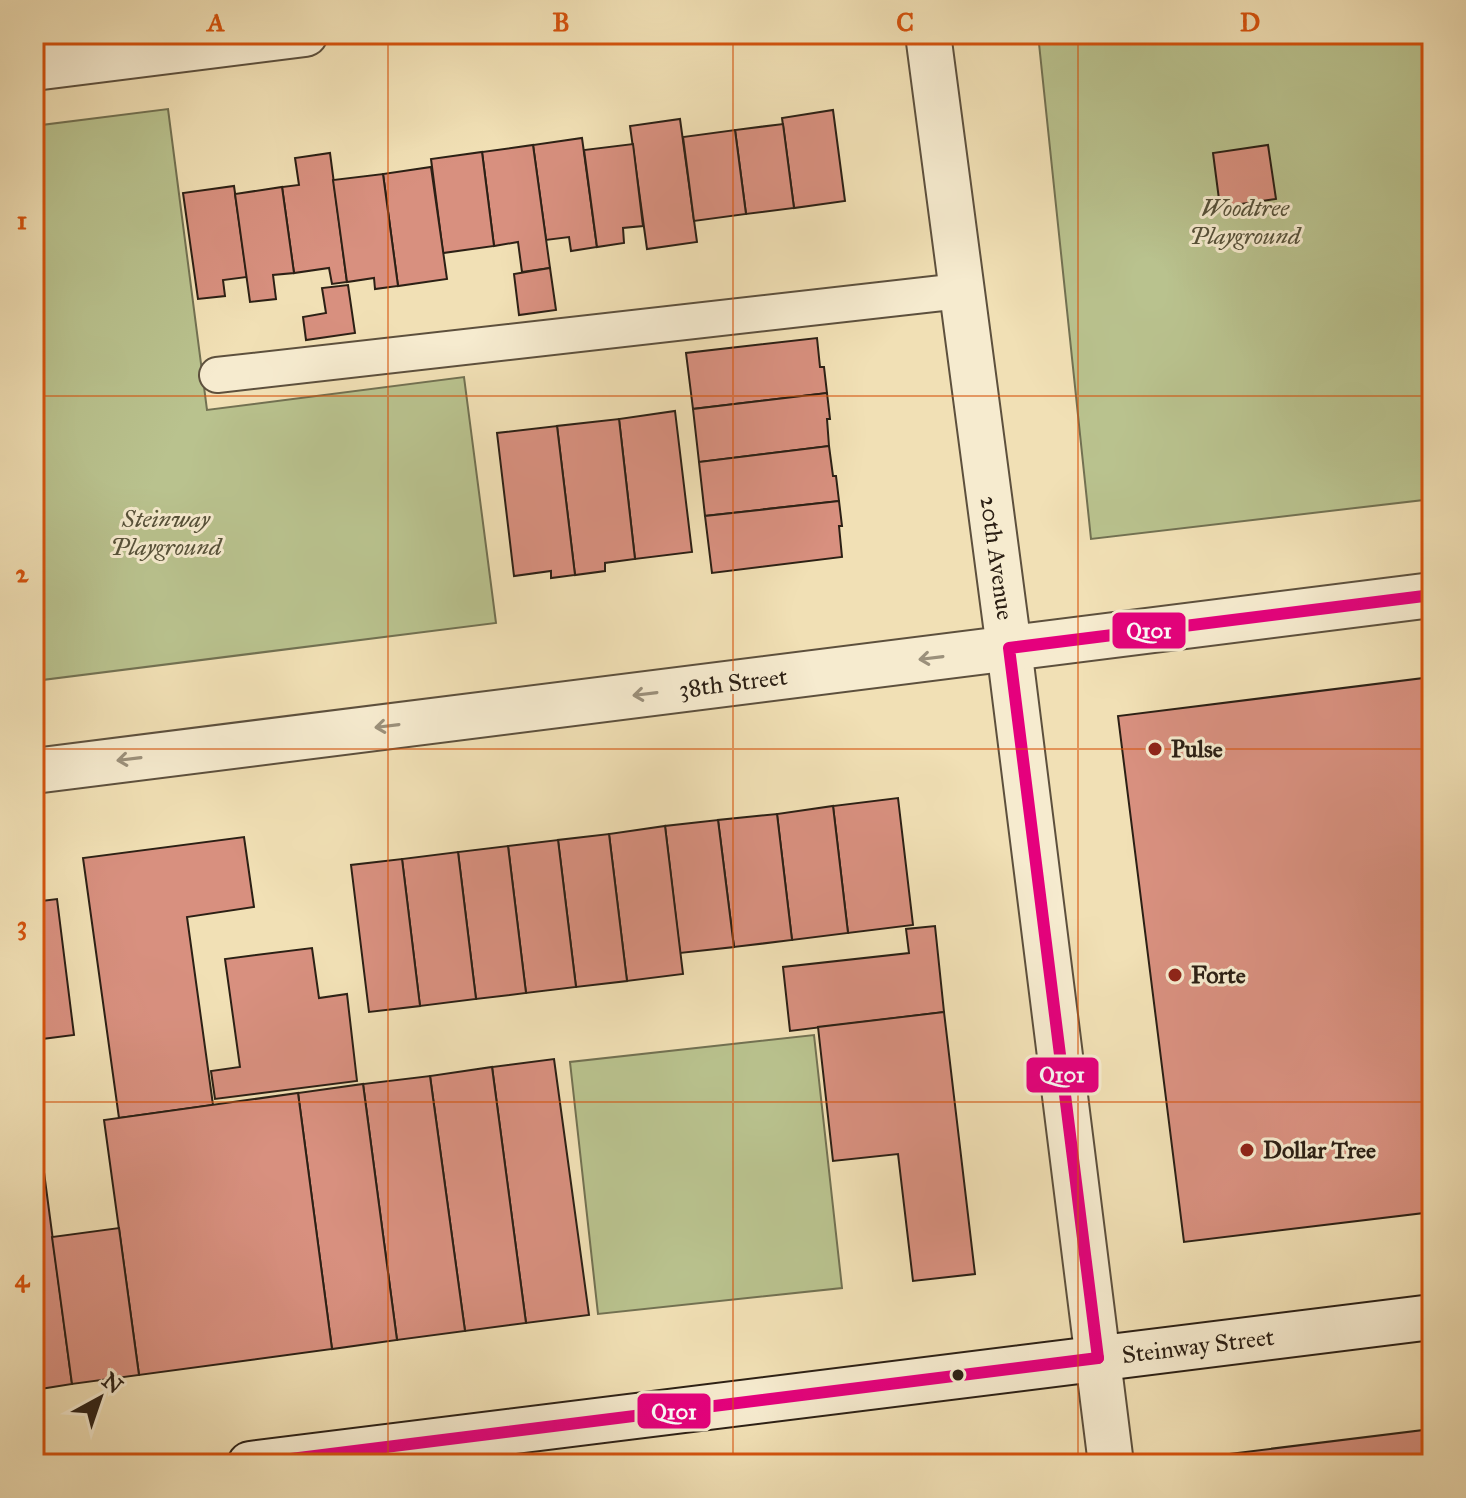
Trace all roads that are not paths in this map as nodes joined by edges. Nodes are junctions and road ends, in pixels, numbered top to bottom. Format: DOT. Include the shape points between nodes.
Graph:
graph roads {
  1 [pos="305,34"];
  2 [pos="928,34"];
  3 [pos="34,68"];
  4 [pos="960,291"];
  5 [pos="217,375"];
  6 [pos="1432,595"];
  7 [pos="1009,648"];
  8 [pos="34,771"];
  9 [pos="1432,1317"];
  10 [pos="1098,1358"];
  11 [pos="250,1464"];
  12 [pos="1111,1464"];
  1 -- 3 [label="street"];
  2 -- 4 [label="street, 20th Avenue"];
  4 -- 5 [label="lane"];
  4 -- 7 [label="street, 20th Avenue"];
  6 -- 7 [label="street, 38th Street"];
  7 -- 8 [label="street, 38th Street, one-way"];
  7 -- 10 [label="street, 20th Avenue"];
  9 -- 10 [label="street, Steinway Street"];
  10 -- 11 [label="street, Steinway Street"];
  10 -- 12 [label="street, 20th Avenue"];
}
